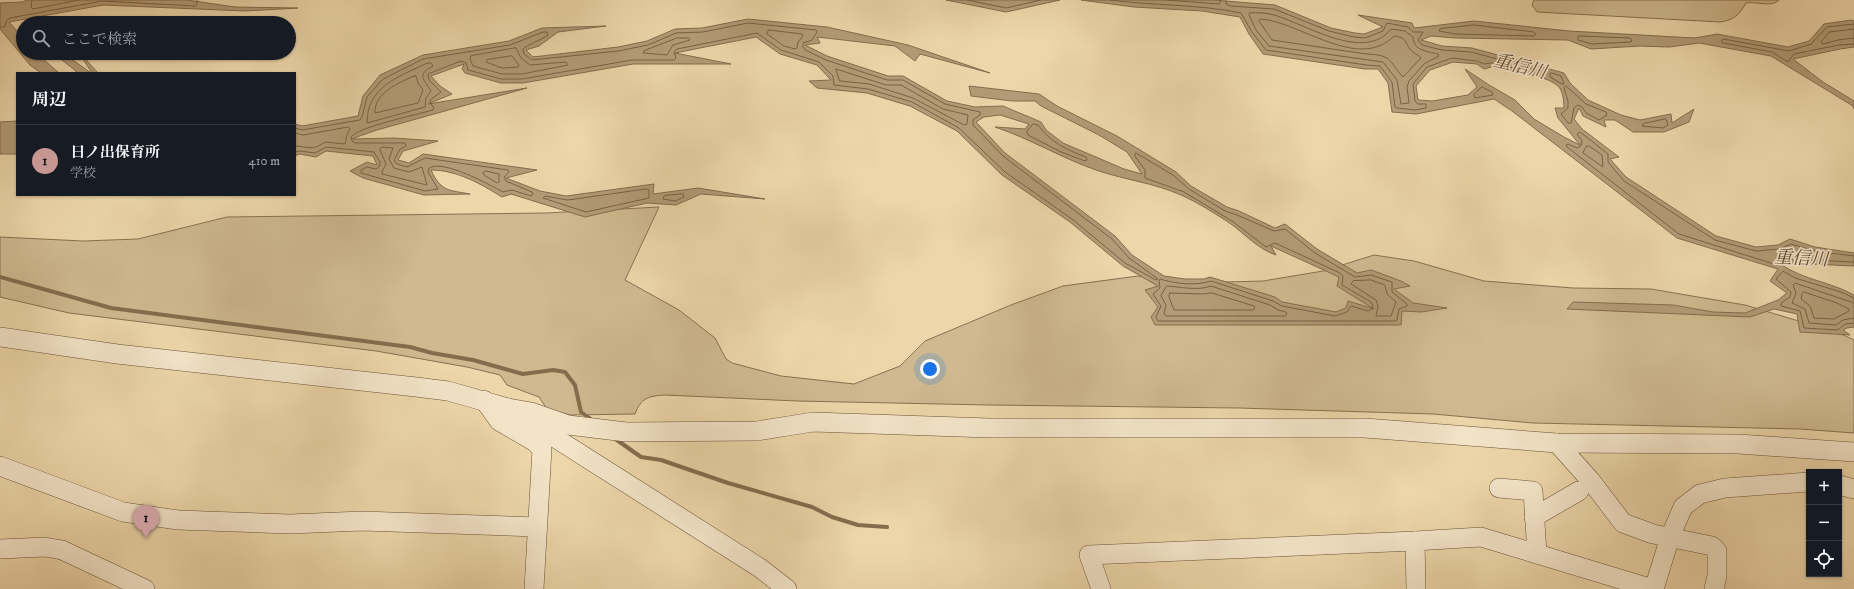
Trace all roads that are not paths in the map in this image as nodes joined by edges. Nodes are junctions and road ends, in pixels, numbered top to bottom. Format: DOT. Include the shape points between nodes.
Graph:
graph roads {
  1 [pos="0,337"];
  2 [pos="484,400"];
  3 [pos="508,408"];
  4 [pos="1557,443"];
  5 [pos="1854,452"];
  6 [pos="0,466"];
  7 [pos="1806,482"];
  8 [pos="1842,486"];
  9 [pos="1499,488"];
  10 [pos="1854,488"];
  11 [pos="1579,490"];
  12 [pos="1534,518"];
  13 [pos="536,526"];
  14 [pos="1670,537"];
  15 [pos="1415,541"];
  16 [pos="0,550"];
  17 [pos="1537,554"];
  18 [pos="145,589"];
  19 [pos="534,589"];
  20 [pos="787,589"];
  21 [pos="1102,589"];
  22 [pos="1416,589"];
  23 [pos="1653,589"];
  24 [pos="1714,589"];
  1 -- 2 [label="street" via="117,354 416,387"];
  2 -- 3 [label="street"];
  2 -- 13 [label="street" via="499,422 536,442 542,449"];
  3 -- 4 [label="street" via="531,412 568,425 626,432 757,430 813,422 989,428 1365,428"];
  3 -- 20 [label="street" via="760,568"];
  4 -- 5 [label="street" via="1738,444"];
  4 -- 14 [label="street" via="1591,481 1623,523"];
  6 -- 13 [label="street" via="123,512 178,520 290,524 362,521"];
  7 -- 14 [label="street" via="1725,488 1700,494 1683,507"];
  8 -- 10 [label="street"];
  9 -- 12 [label="street" via="1533,491"];
  11 -- 12 [label="street"];
  12 -- 17 [label="street"];
  13 -- 19 [label="street"];
  14 -- 23 [label="street"];
  14 -- 24 [label="street" via="1712,546 1717,551"];
  15 -- 17 [label="street" via="1481,537"];
  15 -- 21 [label="street" via="1089,555"];
  15 -- 22 [label="street"];
  16 -- 18 [label="street" via="45,547 62,550"];
  17 -- 23 [label="street"];
}
